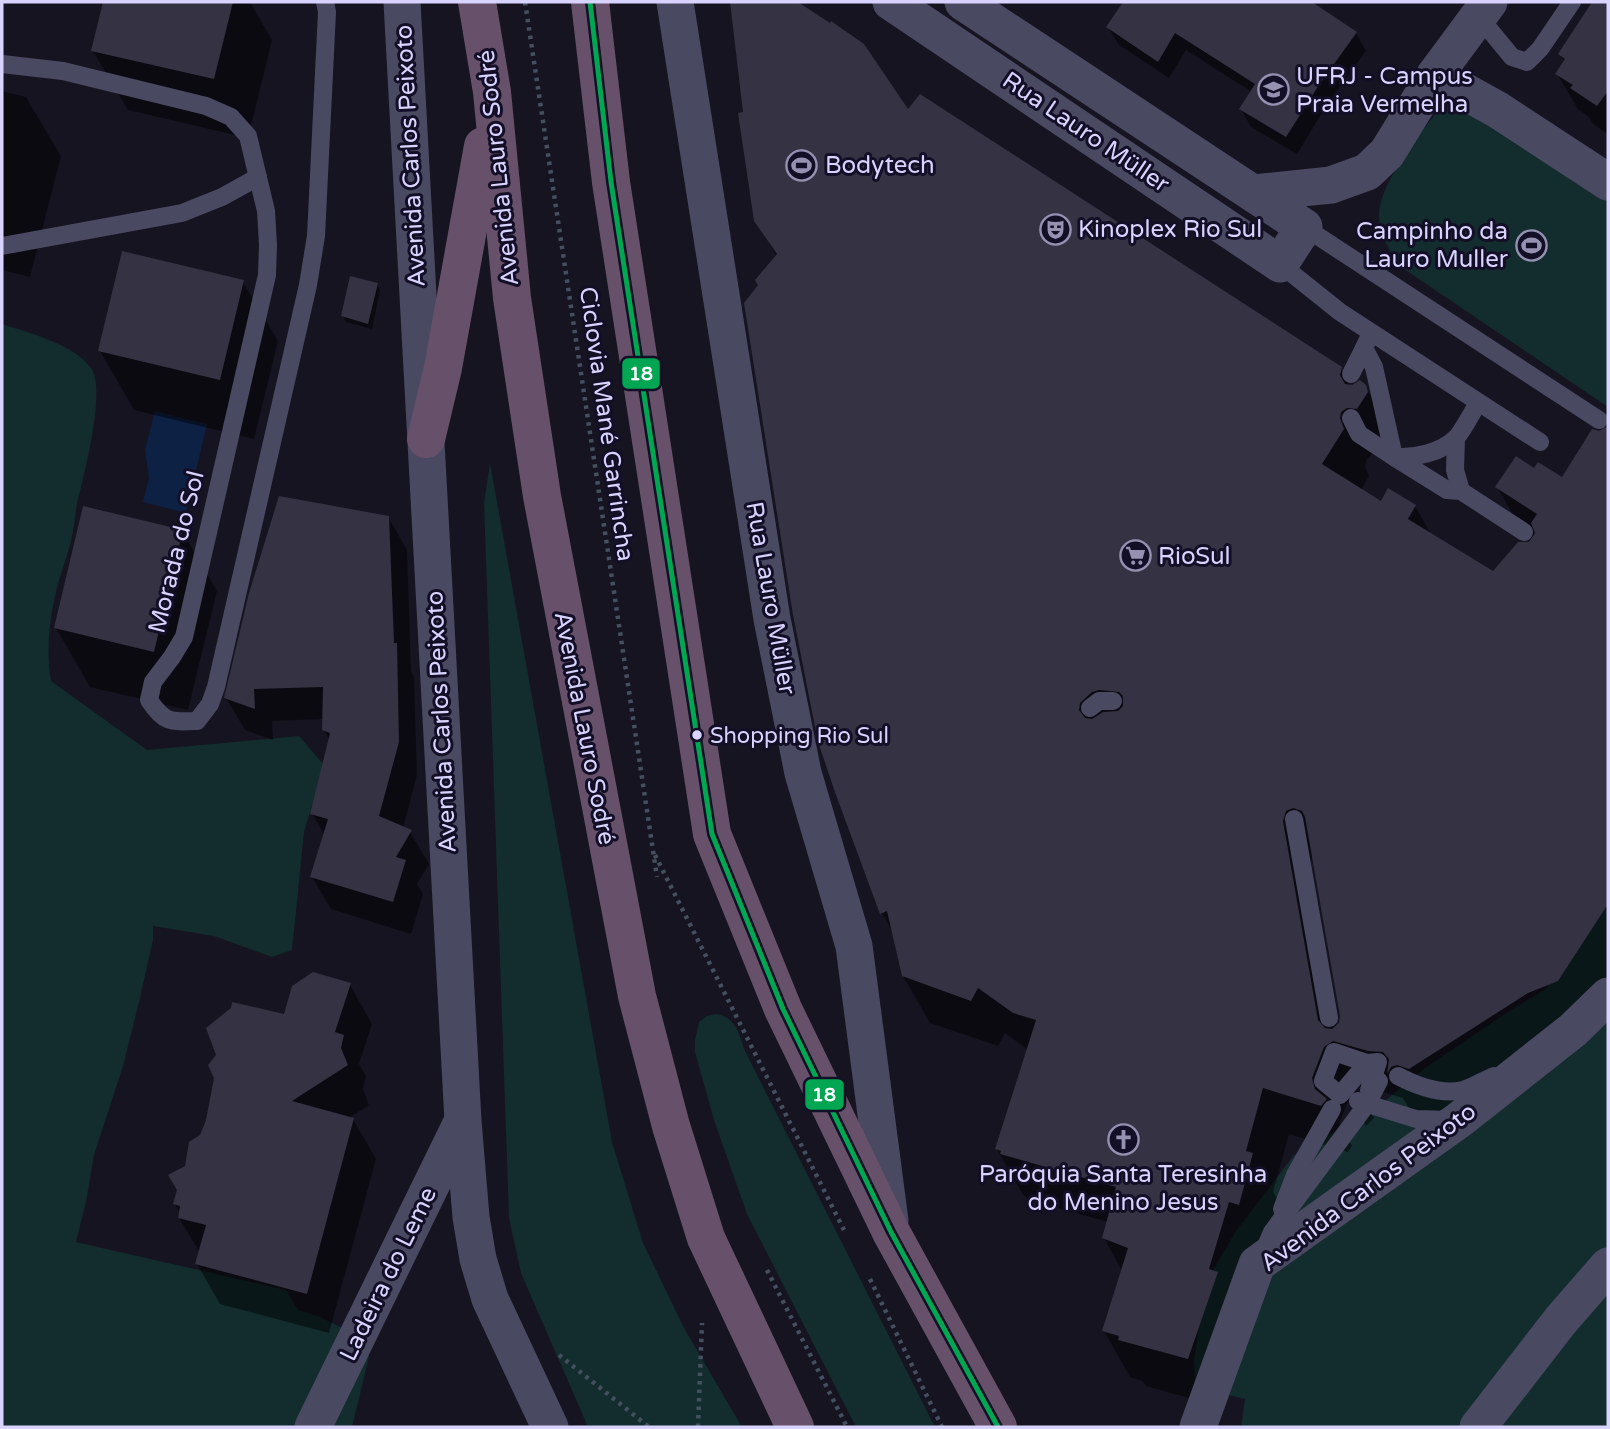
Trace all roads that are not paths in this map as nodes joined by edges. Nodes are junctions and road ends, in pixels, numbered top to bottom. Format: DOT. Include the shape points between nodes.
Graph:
graph roads {
  1 [pos="325,2"];
  2 [pos="402,2"];
  3 [pos="477,2"];
  4 [pos="590,2"];
  5 [pos="675,2"];
  6 [pos="891,2"];
  7 [pos="1572,2"];
  8 [pos="973,8"];
  9 [pos="1484,9"];
  10 [pos="961,48"];
  11 [pos="2,64"];
  12 [pos="1435,75"];
  13 [pos="492,92"];
  14 [pos="258,177"];
  15 [pos="1608,182"];
  16 [pos="1254,193"];
  17 [pos="1304,228"];
  18 [pos="2,246"];
  19 [pos="1280,264"];
  20 [pos="1368,340"];
  21 [pos="1351,374"];
  22 [pos="1478,403"];
  23 [pos="1351,418"];
  24 [pos="1599,420"];
  25 [pos="1456,438"];
  26 [pos="426,439"];
  27 [pos="1540,442"];
  28 [pos="1394,457"];
  29 [pos="1461,491"];
  30 [pos="1524,532"];
  31 [pos="1113,701"];
  32 [pos="1090,708"];
  33 [pos="1294,819"];
  34 [pos="1608,996"];
  35 [pos="1329,1018"];
  36 [pos="1521,1071"];
  37 [pos="1398,1076"];
  38 [pos="1365,1093"];
  39 [pos="1332,1109"];
  40 [pos="1459,1120"];
  41 [pos="463,1121"];
  42 [pos="891,1232"];
  43 [pos="1265,1248"];
  44 [pos="1608,1266"];
  45 [pos="313,1427"];
  46 [pos="550,1427"];
  47 [pos="795,1427"];
  48 [pos="998,1427"];
  49 [pos="1198,1427"];
  50 [pos="1478,1427"];
  1 -- 14 [label="lane, Morada do Sol" via="316,236 307,285 216,687 197,720 171,722 149,700 153,682 184,637 267,275 266,211"];
  2 -- 26 [label="street, Avenida Carlos Peixoto"];
  3 -- 13 [label="highway, Avenida Lauro Sodré"];
  4 -- 42 [label="highway" via="611,181 712,834 783,1009"];
  5 -- 42 [label="street, Rua Lauro Müller" via="772,619 803,773 854,946"];
  6 -- 10 [label="street, Rua Lauro Müller"];
  7 -- 9 [label="lane" via="1527,62 1512,57"];
  8 -- 10 [label="street"];
  8 -- 16 [label="street, Rua Lauro Müller"];
  9 -- 12 [label="street"];
  10 -- 19 [label="street, Rua Lauro Müller"];
  11 -- 14 [label="lane, Morada do Sol" via="63,71 206,106 231,117 248,136"];
  12 -- 15 [label="street"];
  12 -- 16 [label="street" via="1387,153 1367,172 1331,185"];
  13 -- 26 [label="highway"];
  13 -- 47 [label="highway, Avenida Lauro Sodré" via="512,298 542,496 637,996 706,1238"];
  14 -- 18 [label="lane" via="182,213"];
  16 -- 17 [label="street, Rua Lauro Müller"];
  17 -- 19 [label="street"];
  17 -- 24 [label="lane, Rua Lauro Müller"];
  19 -- 20 [label="lane, Rua Lauro Müller"];
  20 -- 21 [label="lane"];
  20 -- 22 [label="lane, Rua Lauro Müller"];
  20 -- 28 [label="lane"];
  22 -- 25 [label="lane"];
  22 -- 27 [label="lane, Rua Lauro Müller"];
  23 -- 28 [label="lane" via="1359,434"];
  25 -- 28 [label="lane" via="1425,454"];
  25 -- 29 [label="lane" via="1455,470"];
  26 -- 41 [label="street, Avenida Carlos Peixoto"];
  28 -- 29 [label="lane" via="1447,489"];
  29 -- 30 [label="lane"];
  31 -- 32 [label="lane" via="1099,701"];
  33 -- 35 [label="lane"];
  34 -- 36 [label="street, Avenida Carlos Peixoto"];
  36 -- 37 [label="lane" via="1500,1073 1463,1090 1440,1091"];
  36 -- 40 [label="street, Avenida Carlos Peixoto"];
  38 -- 38 [label="lane" via="1378,1061 1334,1052 1324,1083 1340,1095"];
  38 -- 40 [label="lane" via="1416,1119"];
  38 -- 43 [label="lane"];
  39 -- 43 [label="lane" via="1295,1175"];
  40 -- 43 [label="street, Avenida Carlos Peixoto"];
  41 -- 45 [label="street, Ladeira do Leme"];
  41 -- 46 [label="street, Avenida Carlos Peixoto" via="478,1259 490,1299"];
  42 -- 48 [label="highway"];
  43 -- 49 [label="street, Avenida Carlos Peixoto"];
  44 -- 50 [label="street"];
}
